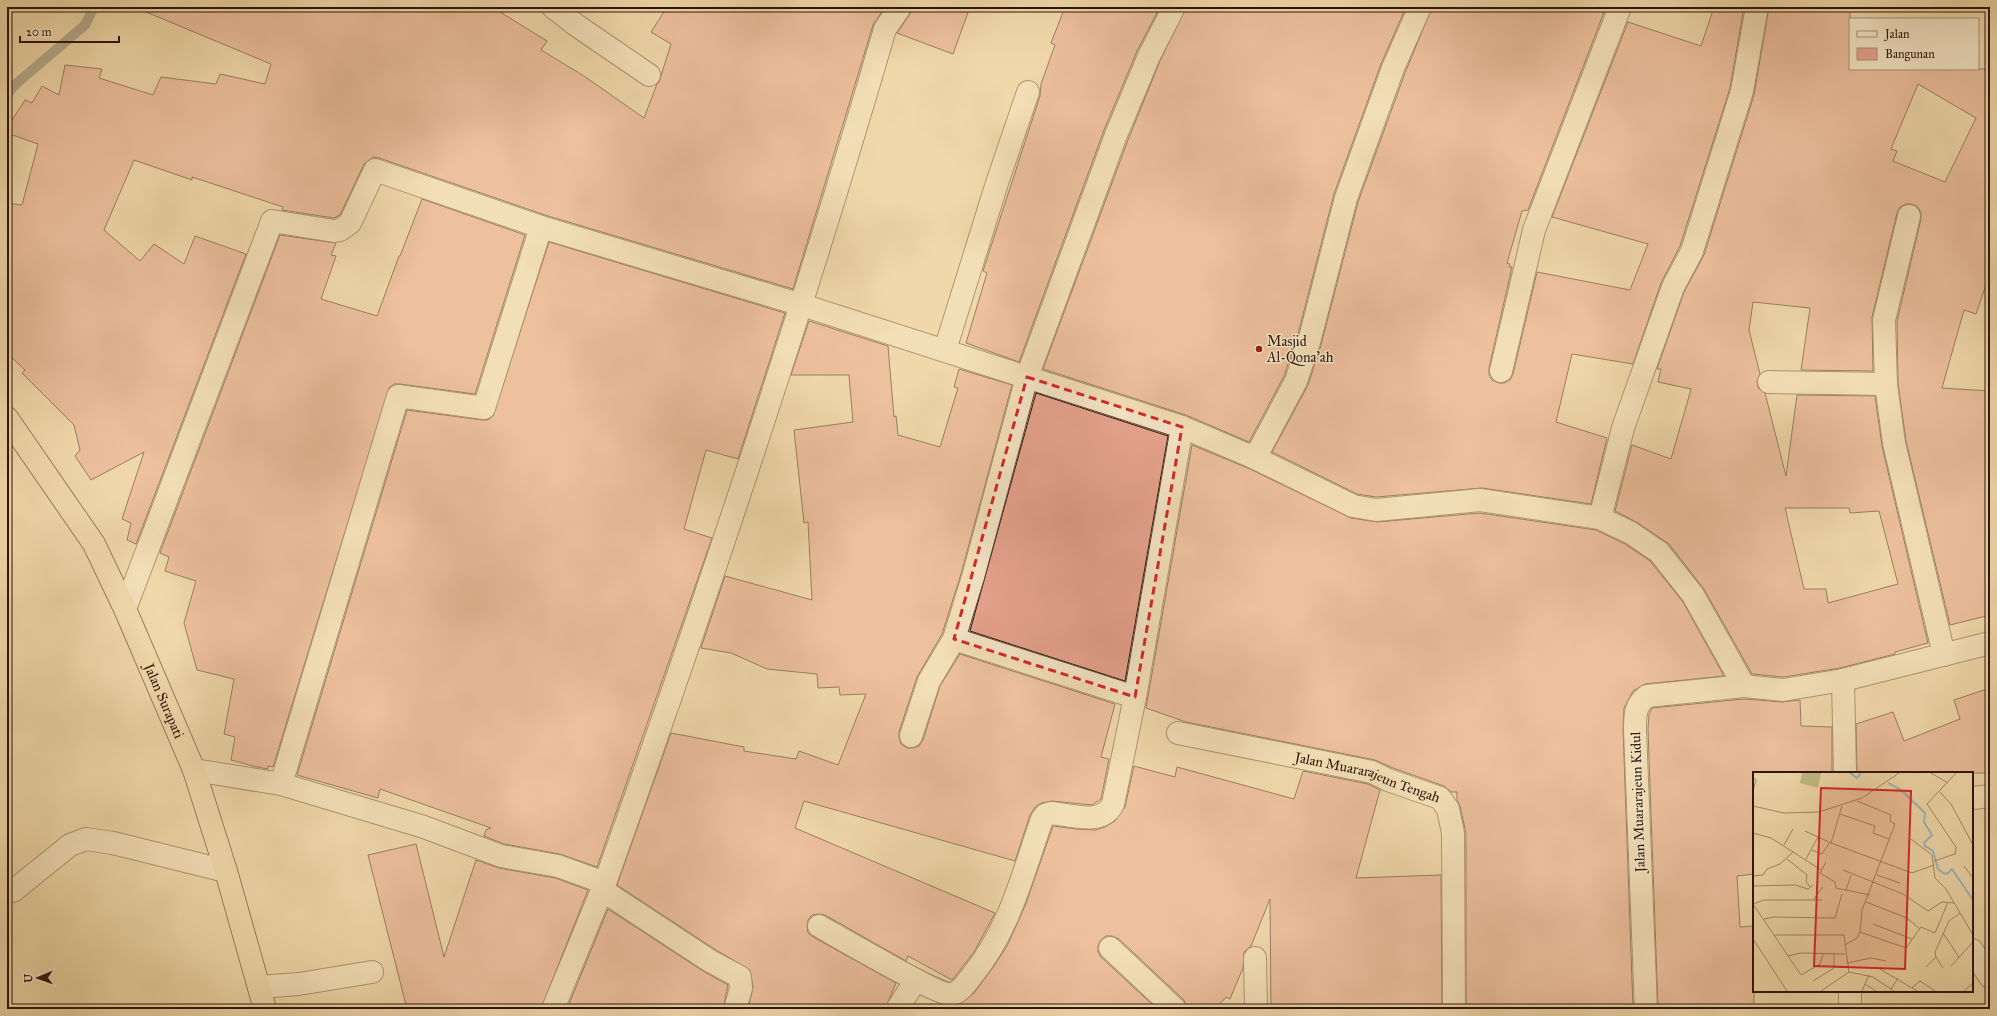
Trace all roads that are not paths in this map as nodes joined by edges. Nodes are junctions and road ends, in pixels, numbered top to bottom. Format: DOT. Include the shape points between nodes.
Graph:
graph roads {
  1 [pos="553,7"];
  2 [pos="900,7"];
  3 [pos="1174,7"];
  4 [pos="1420,7"];
  5 [pos="1620,7"];
  6 [pos="1757,7"];
  7 [pos="649,75"];
  8 [pos="1028,92"];
  9 [pos="1909,216"];
  10 [pos="541,227"];
  11 [pos="802,304"];
  12 [pos="945,350"];
  13 [pos="1501,371"];
  14 [pos="1028,377"];
  15 [pos="1769,382"];
  16 [pos="1886,384"];
  17 [pos="7,418"];
  18 [pos="1182,427"];
  19 [pos="1255,458"];
  20 [pos="1600,518"];
  21 [pos="126,609"];
  22 [pos="954,639"];
  23 [pos="1990,643"];
  24 [pos="1944,655"];
  25 [pos="1843,680"];
  26 [pos="1744,686"];
  27 [pos="1135,697"];
  28 [pos="1178,733"];
  29 [pos="911,736"];
  30 [pos="194,770"];
  31 [pos="1845,772"];
  32 [pos="281,784"];
  33 [pos="1990,796"];
  34 [pos="1973,798"];
  35 [pos="226,871"];
  36 [pos="604,887"];
  37 [pos="7,891"];
  38 [pos="819,926"];
  39 [pos="1110,948"];
  40 [pos="1973,952"];
  41 [pos="1255,958"];
  42 [pos="372,972"];
  43 [pos="1990,977"];
  44 [pos="916,980"];
  45 [pos="259,988"];
  46 [pos="1850,992"];
  47 [pos="265,1009"];
  48 [pos="553,1009"];
  49 [pos="735,1009"];
  50 [pos="897,1009"];
  51 [pos="1175,1009"];
  52 [pos="1256,1009"];
  53 [pos="1454,1009"];
  54 [pos="1646,1009"];
  55 [pos="1850,1009"];
  1 -- 7 [label="street"];
  2 -- 11 [label="street" via="885,29"];
  3 -- 14 [label="street" via="1149,56 1116,135"];
  4 -- 19 [label="street" via="1393,68 1346,198 1309,342 1296,381"];
  5 -- 13 [label="street" via="1534,230"];
  6 -- 20 [label="street" via="1742,91 1692,250 1673,287 1623,428"];
  8 -- 12 [label="street"];
  9 -- 16 [label="street" via="1884,320"];
  10 -- 11 [label="street"];
  10 -- 21 [label="street" via="375,170 350,223 340,230 272,221"];
  10 -- 32 [label="street" via="484,408 398,396"];
  11 -- 12 [label="street"];
  11 -- 36 [label="street" via="665,715"];
  12 -- 14 [label="street"];
  14 -- 18 [label="street"];
  14 -- 22 [label="street"];
  15 -- 16 [label="street"];
  16 -- 24 [label="street" via="1894,443"];
  17 -- 21 [label="highway, Jalan Surapati" via="94,544"];
  18 -- 19 [label="street"];
  18 -- 27 [label="street"];
  19 -- 20 [label="street" via="1353,506 1376,510 1480,500"];
  20 -- 26 [label="street" via="1631,532 1659,552 1693,595"];
  21 -- 30 [label="highway, Jalan Surapati"];
  22 -- 27 [label="street"];
  22 -- 29 [label="street" via="929,681"];
  23 -- 24 [label="street, Jalan Muararajeun Kidul"];
  24 -- 25 [label="street, Jalan Muararajeun Kidul"];
  25 -- 26 [label="street, Jalan Muararajeun Kidul" via="1782,690"];
  25 -- 31 [label="street"];
  26 -- 54 [label="street, Jalan Muararajeun Kidul" via="1647,696 1640,701 1635,714"];
  27 -- 44 [label="street" via="1110,810 1095,818 1051,812 1046,815 1042,819 1009,917 985,959 961,989 952,994 946,994"];
  28 -- 53 [label="street, Jalan Muararajeun Tengah" via="1380,776 1440,798 1448,809 1453,833"];
  30 -- 32 [label="street"];
  30 -- 35 [label="highway, Jalan Surapati"];
  32 -- 36 [label="street" via="424,827 502,856 558,866"];
  33 -- 34 [label="street"];
  35 -- 37 [label="street" via="113,842 86,839 70,845 13,891"];
  35 -- 45 [label="highway, Jalan Surapati"];
  36 -- 48 [label="street"];
  36 -- 49 [label="street" via="710,961 740,977 741,988"];
  38 -- 44 [label="street"];
  39 -- 51 [label="street"];
  40 -- 43 [label="street"];
  41 -- 52 [label="street"];
  42 -- 45 [label="street"];
  44 -- 50 [label="street"];
  45 -- 47 [label="highway, Jalan Surapati"];
  46 -- 55 [label="street"];
}
